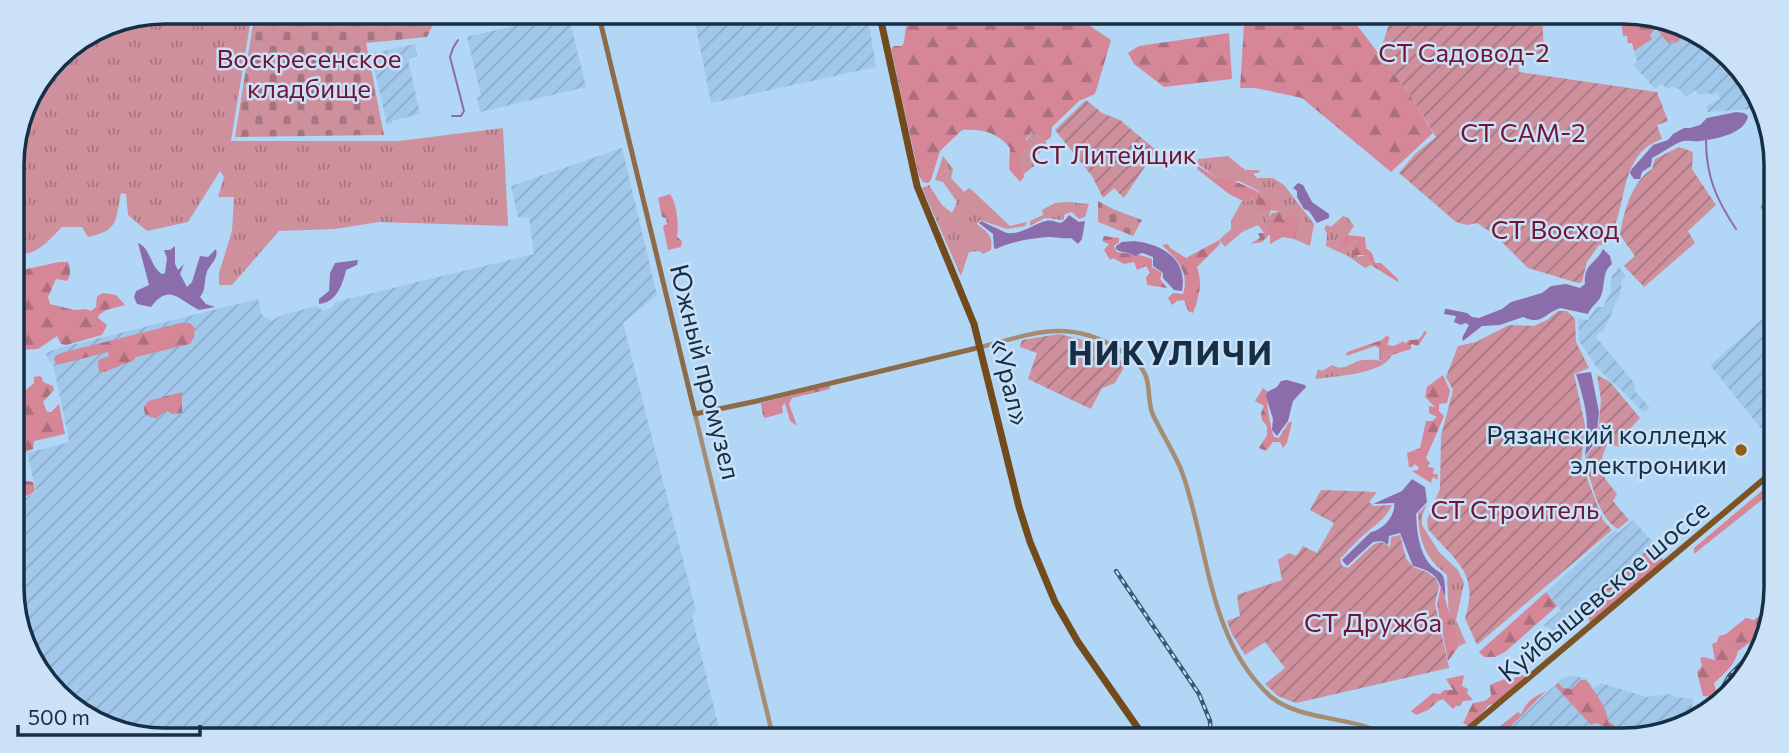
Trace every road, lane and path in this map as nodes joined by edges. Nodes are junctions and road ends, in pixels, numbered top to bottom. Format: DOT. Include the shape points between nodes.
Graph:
graph roads {
  1 [pos="601,24"];
  2 [pos="882,24"];
  3 [pos="981,348"];
  4 [pos="691,398"];
  5 [pos="709,411"];
  6 [pos="695,414"];
  7 [pos="699,430"];
  8 [pos="1764,481"];
  9 [pos="771,728"];
  10 [pos="1138,728"];
  11 [pos="1370,728"];
  12 [pos="1472,728"];
  1 -- 4 [label="main road, Южный промузел"];
  2 -- 3 [label="highway, «Урал»" via="917,186"];
  3 -- 5 [label="main road"];
  3 -- 10 [label="highway, «Урал»" via="1019,507 1041,570 1078,642"];
  3 -- 11 [label="street" via="1043,331 1074,331 1096,337 1137,364 1147,379 1152,413 1181,471 1225,631 1244,663 1280,702"];
  4 -- 5 [label="main road" via="698,408"];
  4 -- 6 [label="main road, Южный промузел"];
  5 -- 6 [label="main road"];
  5 -- 7 [label="street" via="701,418"];
  6 -- 7 [label="street, Южный промузел"];
  7 -- 9 [label="street, Южный промузел"];
  8 -- 12 [label="main road, Куйбышевское шоссе"];
}
